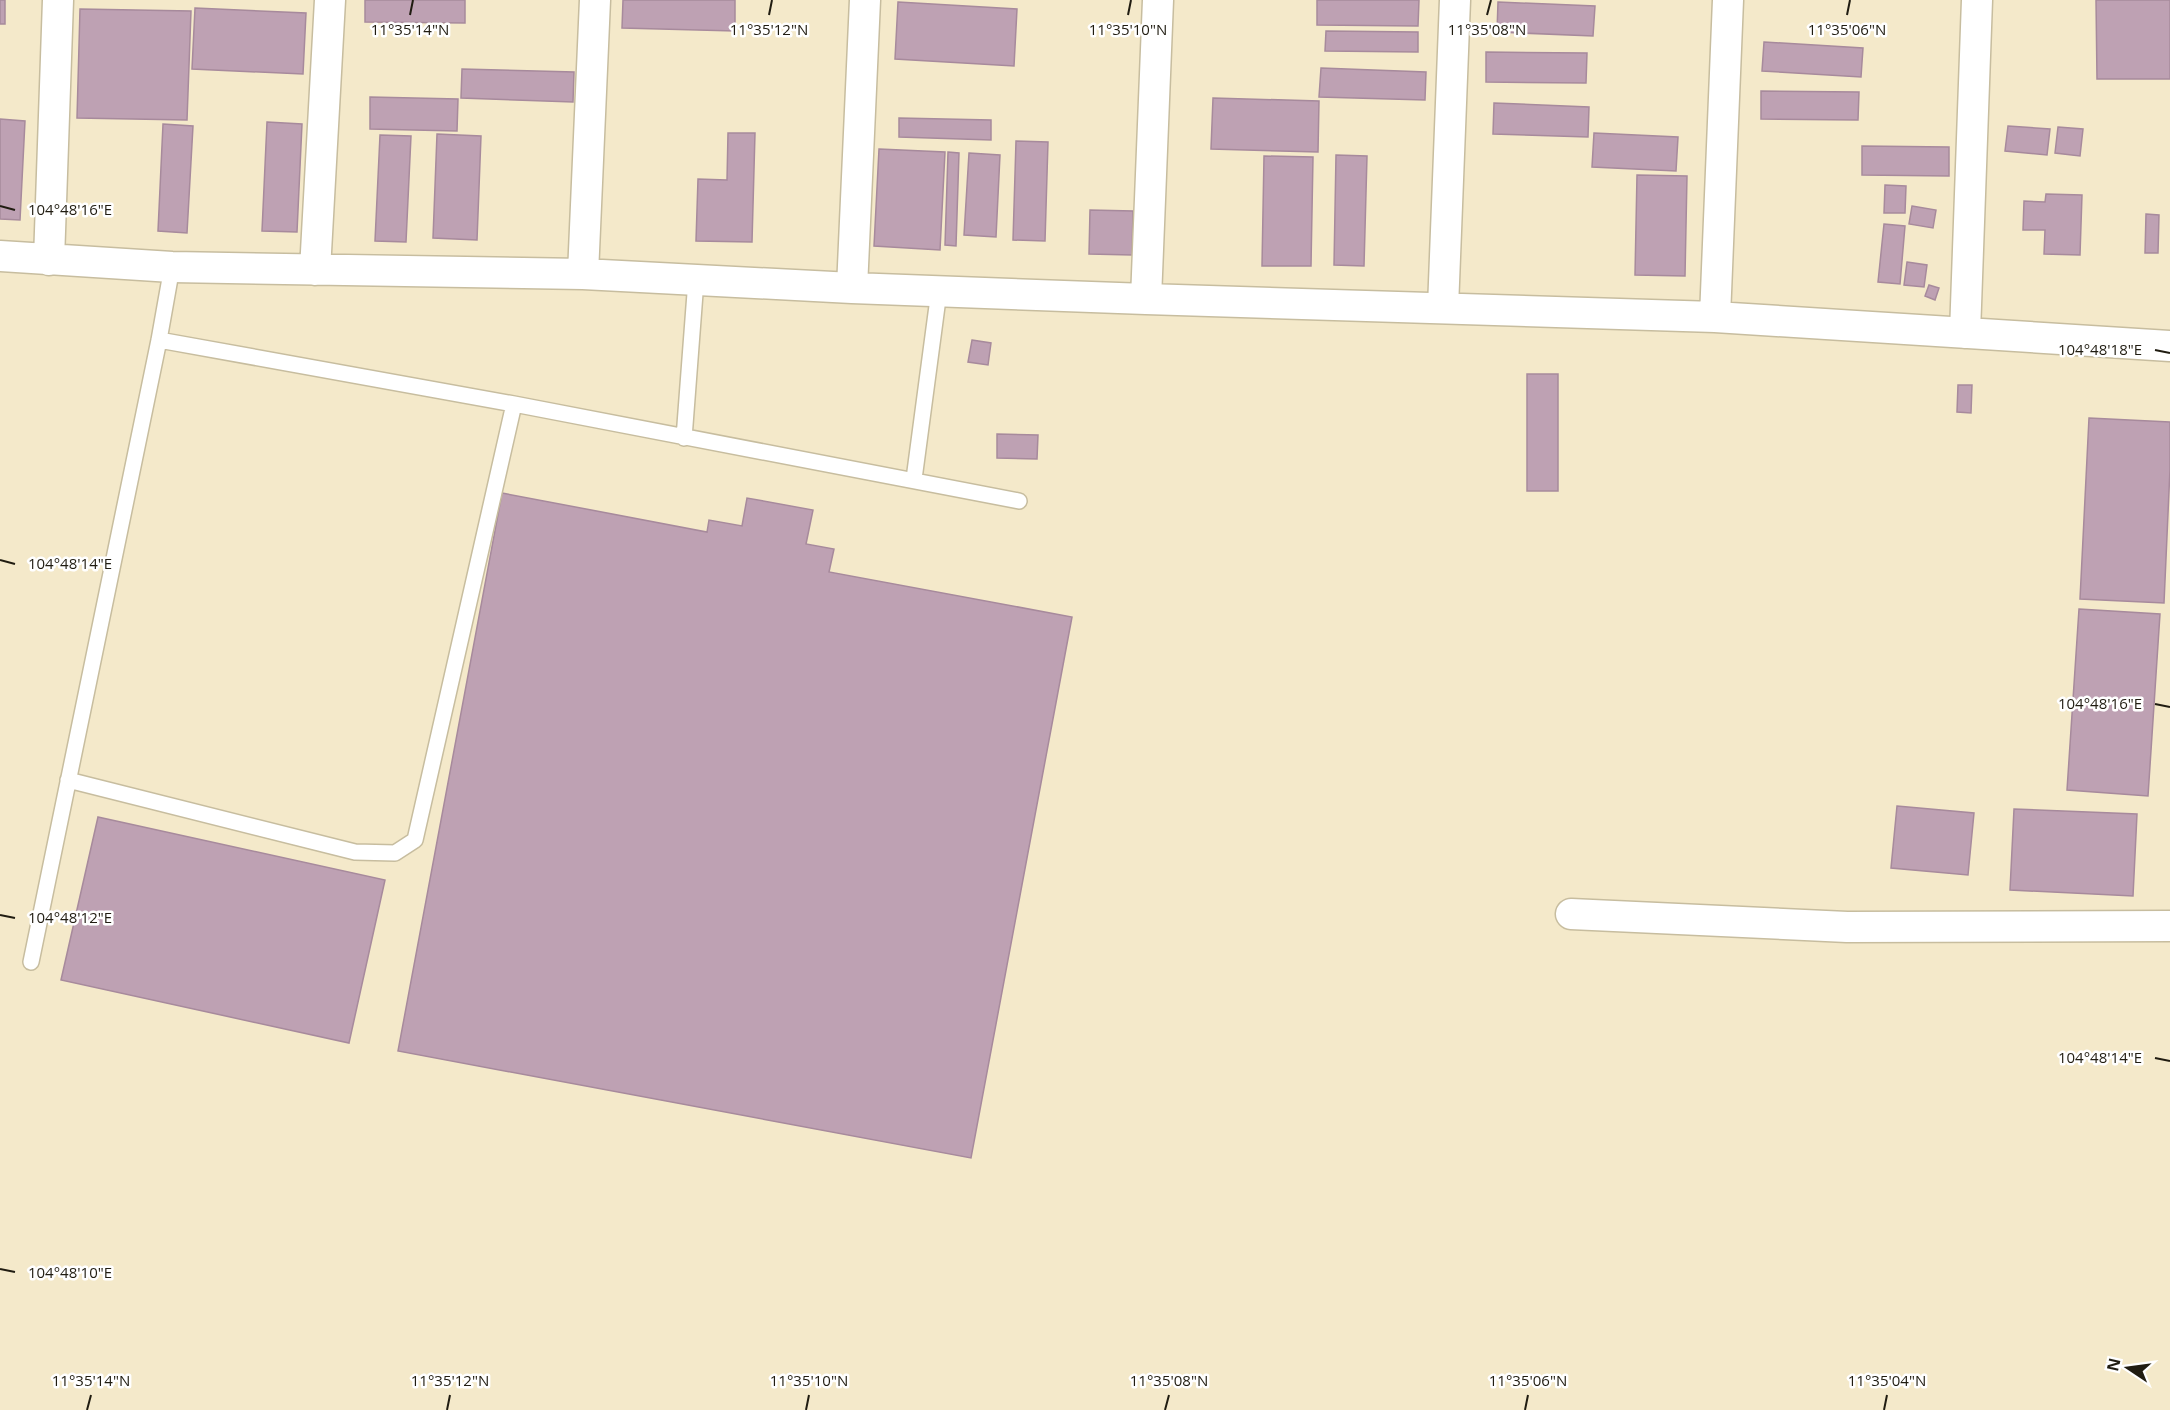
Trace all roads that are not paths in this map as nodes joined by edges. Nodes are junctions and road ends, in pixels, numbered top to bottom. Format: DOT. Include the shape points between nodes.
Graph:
graph roads {
  1 [pos="58,0"];
  2 [pos="330,0"];
  3 [pos="595,0"];
  4 [pos="865,0"];
  5 [pos="1158,0"];
  6 [pos="1455,0"];
  7 [pos="1728,0"];
  8 [pos="1977,0"];
  9 [pos="0,256"];
  10 [pos="49,260"];
  11 [pos="172,267"];
  12 [pos="315,270"];
  13 [pos="583,274"];
  14 [pos="696,280"];
  15 [pos="852,288"];
  16 [pos="939,291"];
  17 [pos="1146,299"];
  18 [pos="1443,308"];
  19 [pos="1715,317"];
  20 [pos="1965,333"];
  21 [pos="159,340"];
  22 [pos="2170,346"];
  23 [pos="514,404"];
  24 [pos="684,438"];
  25 [pos="914,479"];
  26 [pos="1019,501"];
  27 [pos="68,780"];
  28 [pos="1571,914"];
  29 [pos="2170,926"];
  30 [pos="31,962"];
  1 -- 10 [label="street"];
  2 -- 12 [label="street"];
  3 -- 13 [label="street"];
  4 -- 15 [label="street"];
  5 -- 17 [label="street"];
  6 -- 18 [label="street"];
  7 -- 19 [label="street"];
  8 -- 20 [label="street"];
  9 -- 10 [label="street"];
  10 -- 11 [label="street"];
  11 -- 12 [label="street"];
  11 -- 21 [label="lane"];
  12 -- 13 [label="street"];
  13 -- 14 [label="street"];
  14 -- 15 [label="street"];
  14 -- 24 [label="lane"];
  15 -- 16 [label="street"];
  16 -- 17 [label="street"];
  16 -- 25 [label="lane"];
  17 -- 18 [label="street"];
  18 -- 19 [label="street"];
  19 -- 20 [label="street"];
  20 -- 22 [label="street"];
  21 -- 23 [label="lane"];
  21 -- 27 [label="lane"];
  23 -- 24 [label="lane"];
  23 -- 27 [label="lane" via="415,840 395,853 355,852"];
  24 -- 25 [label="lane"];
  25 -- 26 [label="lane"];
  27 -- 30 [label="lane"];
  28 -- 29 [label="street" via="1847,927"];
}
